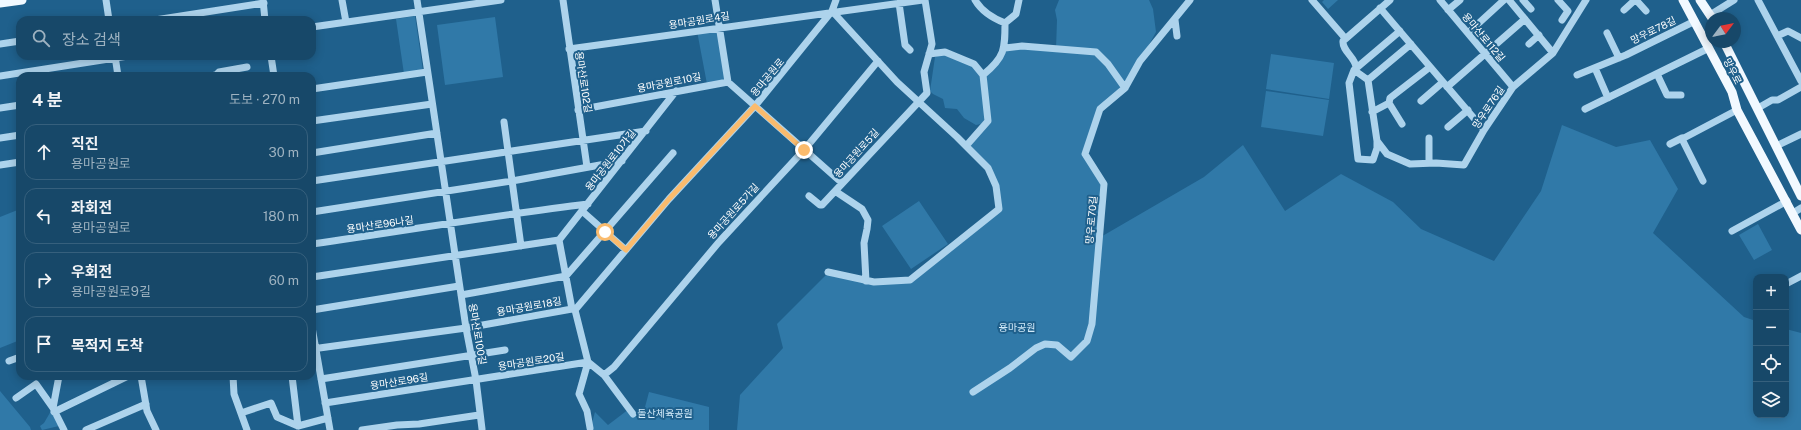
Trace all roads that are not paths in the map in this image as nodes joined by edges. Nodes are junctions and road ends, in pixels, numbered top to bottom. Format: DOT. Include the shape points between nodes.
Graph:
graph roads {
  1 [pos="22,0"];
  2 [pos="106,0"];
  3 [pos="342,0"];
  4 [pos="417,0"];
  5 [pos="501,0"];
  6 [pos="563,0"];
  7 [pos="715,0"];
  8 [pos="836,0"];
  9 [pos="924,0"];
  10 [pos="974,0"];
  11 [pos="1019,0"];
  12 [pos="1190,0"];
  13 [pos="1312,0"];
  14 [pos="1390,0"];
  15 [pos="1440,0"];
  16 [pos="1460,0"];
  17 [pos="1504,0"];
  18 [pos="1509,0"];
  19 [pos="1523,0"];
  20 [pos="1558,0"];
  21 [pos="1577,0"];
  22 [pos="1636,0"];
  23 [pos="1683,0"];
  24 [pos="1700,0"];
  25 [pos="1758,0"];
  26 [pos="1729,1"];
  27 [pos="263,2"];
  28 [pos="0,3"];
  29 [pos="899,3"];
  30 [pos="1584,3"];
  31 [pos="1380,8"];
  32 [pos="1531,9"];
  33 [pos="1448,10"];
  34 [pos="1624,10"];
  35 [pos="832,11"];
  36 [pos="1646,11"];
  37 [pos="1707,12"];
  38 [pos="1717,12"];
  39 [pos="418,13"];
  40 [pos="108,16"];
  41 [pos="179,16"];
  42 [pos="265,16"];
  43 [pos="1525,19"];
  44 [pos="1175,20"];
  45 [pos="1562,20"];
  46 [pos="346,22"];
  47 [pos="1005,23"];
  48 [pos="1697,24"];
  49 [pos="1705,24"];
  50 [pos="316,26"];
  51 [pos="719,27"];
  52 [pos="1400,31"];
  53 [pos="1468,33"];
  54 [pos="1607,33"];
  55 [pos="1539,35"];
  56 [pos="1177,36"];
  57 [pos="1777,36"];
  58 [pos="1345,38"];
  59 [pos="1801,38"];
  60 [pos="1705,40"];
  61 [pos="16,42"];
  62 [pos="0,44"];
  63 [pos="1411,44"];
  64 [pos="1529,44"];
  65 [pos="1005,48"];
  66 [pos="1709,48"];
  67 [pos="1727,48"];
  68 [pos="569,49"];
  69 [pos="910,50"];
  70 [pos="1553,53"];
  71 [pos="929,54"];
  72 [pos="1486,54"];
  73 [pos="1619,58"];
  74 [pos="97,60"];
  75 [pos="115,60"];
  76 [pos="272,60"];
  77 [pos="878,61"];
  78 [pos="247,67"];
  79 [pos="1430,67"];
  80 [pos="1355,68"];
  81 [pos="1595,68"];
  82 [pos="24,72"];
  83 [pos="117,72"];
  84 [pos="219,72"];
  85 [pos="273,72"];
  86 [pos="427,72"];
  87 [pos="16,73"];
  88 [pos="1657,74"];
  89 [pos="983,75"];
  90 [pos="0,76"];
  91 [pos="1577,76"];
  92 [pos="1368,80"];
  93 [pos="1801,81"];
  94 [pos="728,82"];
  95 [pos="1445,85"];
  96 [pos="1513,87"];
  97 [pos="1801,87"];
  98 [pos="316,88"];
  99 [pos="1125,88"];
  100 [pos="676,91"];
  101 [pos="1681,95"];
  102 [pos="1608,98"];
  103 [pos="917,101"];
  104 [pos="1421,101"];
  105 [pos="1389,103"];
  106 [pos="432,104"];
  107 [pos="16,106"];
  108 [pos="755,106"];
  109 [pos="0,108"];
  110 [pos="1758,108"];
  111 [pos="1586,109"];
  112 [pos="578,110"];
  113 [pos="1468,110"];
  114 [pos="1737,110"];
  115 [pos="1372,112"];
  116 [pos="316,120"];
  117 [pos="504,122"];
  118 [pos="1402,124"];
  119 [pos="1448,127"];
  120 [pos="1484,130"];
  121 [pos="646,131"];
  122 [pos="437,133"];
  123 [pos="1801,134"];
  124 [pos="16,136"];
  125 [pos="0,138"];
  126 [pos="1429,138"];
  127 [pos="1682,138"];
  128 [pos="583,140"];
  129 [pos="1377,141"];
  130 [pos="1670,144"];
  131 [pos="966,146"];
  132 [pos="1776,146"];
  133 [pos="804,150"];
  134 [pos="508,151"];
  135 [pos="316,152"];
  136 [pos="673,153"];
  137 [pos="622,161"];
  138 [pos="16,163"];
  139 [pos="441,163"];
  140 [pos="1429,163"];
  141 [pos="0,165"];
  142 [pos="587,167"];
  143 [pos="316,180"];
  144 [pos="512,181"];
  145 [pos="1703,181"];
  146 [pos="842,183"];
  147 [pos="446,191"];
  148 [pos="835,191"];
  149 [pos="809,196"];
  150 [pos="1801,196"];
  151 [pos="1787,202"];
  152 [pos="588,204"];
  153 [pos="316,211"];
  154 [pos="582,211"];
  155 [pos="1797,211"];
  156 [pos="516,212"];
  157 [pos="450,224"];
  158 [pos="1801,230"];
  159 [pos="1732,231"];
  160 [pos="605,232"];
  161 [pos="559,240"];
  162 [pos="316,243"];
  163 [pos="521,246"];
  164 [pos="626,250"];
  165 [pos="456,256"];
  166 [pos="828,272"];
  167 [pos="316,276"];
  168 [pos="566,276"];
  169 [pos="1801,276"];
  170 [pos="866,280"];
  171 [pos="1789,282"];
  172 [pos="460,286"];
  173 [pos="461,295"];
  174 [pos="316,309"];
  175 [pos="574,310"];
  176 [pos="466,328"];
  177 [pos="316,349"];
  178 [pos="505,350"];
  179 [pos="471,354"];
  180 [pos="16,358"];
  181 [pos="316,358"];
  182 [pos="9,361"];
  183 [pos="588,362"];
  184 [pos="604,375"];
  185 [pos="321,379"];
  186 [pos="58,380"];
  187 [pos="119,380"];
  188 [pos="142,380"];
  189 [pos="233,380"];
  190 [pos="292,380"];
  191 [pos="476,380"];
  192 [pos="973,392"];
  193 [pos="16,398"];
  194 [pos="325,403"];
  195 [pos="146,404"];
  196 [pos="54,410"];
  197 [pos="241,413"];
  198 [pos="479,414"];
  199 [pos="633,414"];
  200 [pos="328,418"];
  201 [pos="298,426"];
  202 [pos="590,428"];
  203 [pos="482,429"];
  204 [pos="64,430"];
  205 [pos="86,430"];
  206 [pos="156,430"];
  207 [pos="247,430"];
  208 [pos="330,430"];
  209 [pos="362,430"];
  1 -- 28 [label="main road"];
  2 -- 40 [label="street"];
  3 -- 46 [label="street"];
  4 -- 39 [label="street, 용마산로100길"];
  5 -- 39 [label="street"];
  6 -- 68 [label="street, 용마산로102길"];
  7 -- 51 [label="street"];
  8 -- 35 [label="street, 용마공원로"];
  9 -- 29 [label="street, 용마공원로4길"];
  9 -- 71 [label="street" via="932,44"];
  10 -- 47 [label="street" via="992,18"];
  11 -- 47 [label="street" via="1016,14"];
  12 -- 44 [label="street, 망우로70길"];
  13 -- 58 [label="street"];
  14 -- 31 [label="street"];
  15 -- 33 [label="street, 용마산로112길"];
  16 -- 33 [label="street"];
  17 -- 53 [label="street"];
  18 -- 43 [label="street"];
  19 -- 32 [label="street"];
  20 -- 45 [label="street" via="1568,11"];
  21 -- 30 [label="street"];
  22 -- 34 [label="street"];
  22 -- 36 [label="street"];
  23 -- 48 [label="main road, 망우로"];
  24 -- 37 [label="main road"];
  25 -- 57 [label="street"];
  26 -- 38 [label="street"];
  27 -- 41 [label="street"];
  27 -- 42 [label="street"];
  29 -- 35 [label="street, 용마공원로4길"];
  29 -- 69 [label="street" via="905,45"];
  30 -- 70 [label="street, 망우로76길"];
  31 -- 52 [label="street"];
  31 -- 58 [label="street"];
  33 -- 53 [label="street, 용마산로112길"];
  35 -- 51 [label="street, 용마공원로4길"];
  35 -- 77 [label="street"];
  35 -- 108 [label="street, 용마공원로"];
  39 -- 46 [label="street"];
  39 -- 86 [label="street, 용마산로100길"];
  43 -- 55 [label="street"];
  43 -- 72 [label="street"];
  44 -- 56 [label="street"];
  44 -- 99 [label="street, 망우로70길" via="1140,61"];
  46 -- 50 [label="street"];
  47 -- 65 [label="street"];
  48 -- 49 [label="main road"];
  48 -- 60 [label="main road, 망우로"];
  48 -- 73 [label="street, 망우로78길"];
  51 -- 68 [label="street, 용마공원로4길"];
  51 -- 94 [label="street"];
  52 -- 63 [label="street"];
  52 -- 80 [label="street"];
  53 -- 72 [label="street, 용마산로112길"];
  54 -- 73 [label="street"];
  55 -- 64 [label="street"];
  55 -- 70 [label="street"];
  57 -- 59 [label="street" via="1788,31"];
  57 -- 93 [label="street"];
  58 -- 80 [label="street" via="1342,45 1353,58"];
  61 -- 62 [label="street"];
  63 -- 79 [label="street"];
  63 -- 92 [label="street"];
  65 -- 89 [label="street" via="995,66"];
  65 -- 99 [label="street" via="1022,46 1096,52"];
  66 -- 88 [label="street"];
  66 -- 114 [label="main road, 망우로" via="1732,92"];
  67 -- 110 [label="main road, 망우로"];
  68 -- 112 [label="street, 용마산로102길"];
  70 -- 96 [label="street, 망우로76길"];
  71 -- 89 [label="street" via="952,54 972,62"];
  71 -- 103 [label="street, 용마공원로5길" via="924,72 927,92"];
  72 -- 95 [label="street"];
  72 -- 96 [label="street, 용마산로112길"];
  73 -- 81 [label="street, 망우로78길"];
  74 -- 82 [label="street"];
  75 -- 83 [label="street"];
  76 -- 85 [label="street"];
  77 -- 103 [label="street"];
  77 -- 133 [label="street, 용마공원로5가길"];
  78 -- 84 [label="street"];
  79 -- 95 [label="street"];
  79 -- 105 [label="street" via="1390,98"];
  80 -- 92 [label="street"];
  80 -- 129 [label="street" via="1349,82 1358,159 1373,160"];
  81 -- 91 [label="street, 망우로78길"];
  81 -- 102 [label="street"];
  86 -- 98 [label="street"];
  86 -- 106 [label="street, 용마산로100길"];
  87 -- 90 [label="street"];
  88 -- 101 [label="street" via="1667,95"];
  88 -- 102 [label="street"];
  89 -- 131 [label="street" via="988,121"];
  92 -- 115 [label="street"];
  94 -- 100 [label="street, 용마공원로10길"];
  94 -- 108 [label="street"];
  95 -- 104 [label="street"];
  95 -- 113 [label="street"];
  96 -- 120 [label="street, 망우로76길"];
  97 -- 110 [label="street"];
  99 -- 192 [label="street, 망우로70길" via="1100,109 1085,154 1104,184 1092,324 1087,340 1071,357 1057,345 1047,344 1036,348"];
  100 -- 112 [label="street, 용마공원로10길"];
  100 -- 121 [label="street, 용마공원로10가길"];
  102 -- 111 [label="street"];
  103 -- 131 [label="street"];
  103 -- 146 [label="street, 용마공원로5길"];
  105 -- 115 [label="street"];
  105 -- 118 [label="street"];
  106 -- 116 [label="street"];
  106 -- 122 [label="street, 용마산로100길"];
  107 -- 109 [label="street"];
  108 -- 133 [label="street"];
  108 -- 164 [label="street, 용마공원로" via="669,199"];
  110 -- 132 [label="main road, 망우로"];
  112 -- 128 [label="street, 용마산로102길"];
  113 -- 119 [label="street"];
  113 -- 120 [label="street"];
  114 -- 127 [label="street"];
  114 -- 151 [label="main road, 망우로"];
  115 -- 129 [label="street"];
  117 -- 134 [label="street"];
  120 -- 140 [label="street, 망우로76길" via="1464,165"];
  121 -- 128 [label="street"];
  121 -- 137 [label="street, 용마공원로10가길"];
  122 -- 135 [label="street"];
  122 -- 139 [label="street, 용마산로100길"];
  123 -- 132 [label="street"];
  124 -- 125 [label="street"];
  126 -- 140 [label="street"];
  127 -- 130 [label="street"];
  127 -- 145 [label="street"];
  128 -- 134 [label="street"];
  128 -- 142 [label="street, 용마산로102길"];
  129 -- 140 [label="street, 망우로76길" via="1387,154 1410,164"];
  131 -- 170 [label="street" via="988,168 996,186 999,209 910,280"];
  132 -- 150 [label="main road, 망우로"];
  133 -- 146 [label="street"];
  133 -- 184 [label="street, 용마공원로5가길" via="719,242 614,368"];
  134 -- 139 [label="street"];
  134 -- 144 [label="street"];
  136 -- 160 [label="street"];
  137 -- 142 [label="street"];
  137 -- 152 [label="street, 용마공원로10가길"];
  138 -- 141 [label="street"];
  139 -- 143 [label="street"];
  139 -- 147 [label="street, 용마산로100길"];
  142 -- 144 [label="street"];
  144 -- 147 [label="street"];
  144 -- 156 [label="street"];
  146 -- 148 [label="street, 용마공원로5길"];
  147 -- 153 [label="street"];
  147 -- 157 [label="street, 용마산로100길"];
  148 -- 149 [label="street, 용마공원로5길" via="822,206"];
  148 -- 170 [label="street" via="862,209 868,220 864,243"];
  151 -- 155 [label="main road, 망우로"];
  151 -- 159 [label="street"];
  152 -- 154 [label="street, 용마공원로10가길"];
  152 -- 156 [label="street"];
  154 -- 160 [label="street"];
  154 -- 161 [label="street, 용마공원로10가길"];
  155 -- 158 [label="main road, 망우로"];
  156 -- 157 [label="street"];
  156 -- 163 [label="street"];
  157 -- 162 [label="street, 용마산로96나길"];
  157 -- 165 [label="street, 용마산로100길"];
  160 -- 164 [label="street"];
  160 -- 168 [label="street"];
  161 -- 163 [label="street"];
  161 -- 168 [label="street"];
  163 -- 165 [label="street"];
  164 -- 175 [label="street, 용마공원로"];
  165 -- 167 [label="street"];
  165 -- 172 [label="street, 용마산로100길"];
  166 -- 170 [label="street"];
  168 -- 173 [label="street"];
  168 -- 175 [label="street"];
  169 -- 171 [label="street"];
  172 -- 173 [label="street, 용마산로100길"];
  172 -- 174 [label="street"];
  173 -- 176 [label="street, 용마산로100길"];
  175 -- 176 [label="street, 용마공원로18길"];
  175 -- 183 [label="street"];
  176 -- 177 [label="street"];
  176 -- 179 [label="street, 용마산로100길"];
  178 -- 179 [label="street"];
  179 -- 185 [label="street"];
  179 -- 191 [label="street, 용마산로100길"];
  180 -- 182 [label="street"];
  181 -- 185 [label="street"];
  183 -- 184 [label="street"];
  183 -- 191 [label="street, 용마공원로20길"];
  183 -- 202 [label="street" via="579,394 587,411"];
  184 -- 199 [label="street"];
  185 -- 194 [label="street"];
  186 -- 196 [label="street"];
  187 -- 196 [label="street"];
  188 -- 195 [label="street"];
  189 -- 197 [label="street" via="234,394"];
  190 -- 201 [label="street"];
  191 -- 194 [label="street, 용마산로96길"];
  191 -- 198 [label="street, 용마산로100길"];
  193 -- 196 [label="street" via="36,384"];
  194 -- 200 [label="street"];
  195 -- 205 [label="street"];
  195 -- 206 [label="street"];
  196 -- 204 [label="street"];
  197 -- 201 [label="street" via="271,403 277,418"];
  197 -- 207 [label="street"];
  198 -- 203 [label="street, 용마산로100길"];
  198 -- 209 [label="street"];
  200 -- 201 [label="street"];
  200 -- 208 [label="street"];
}
